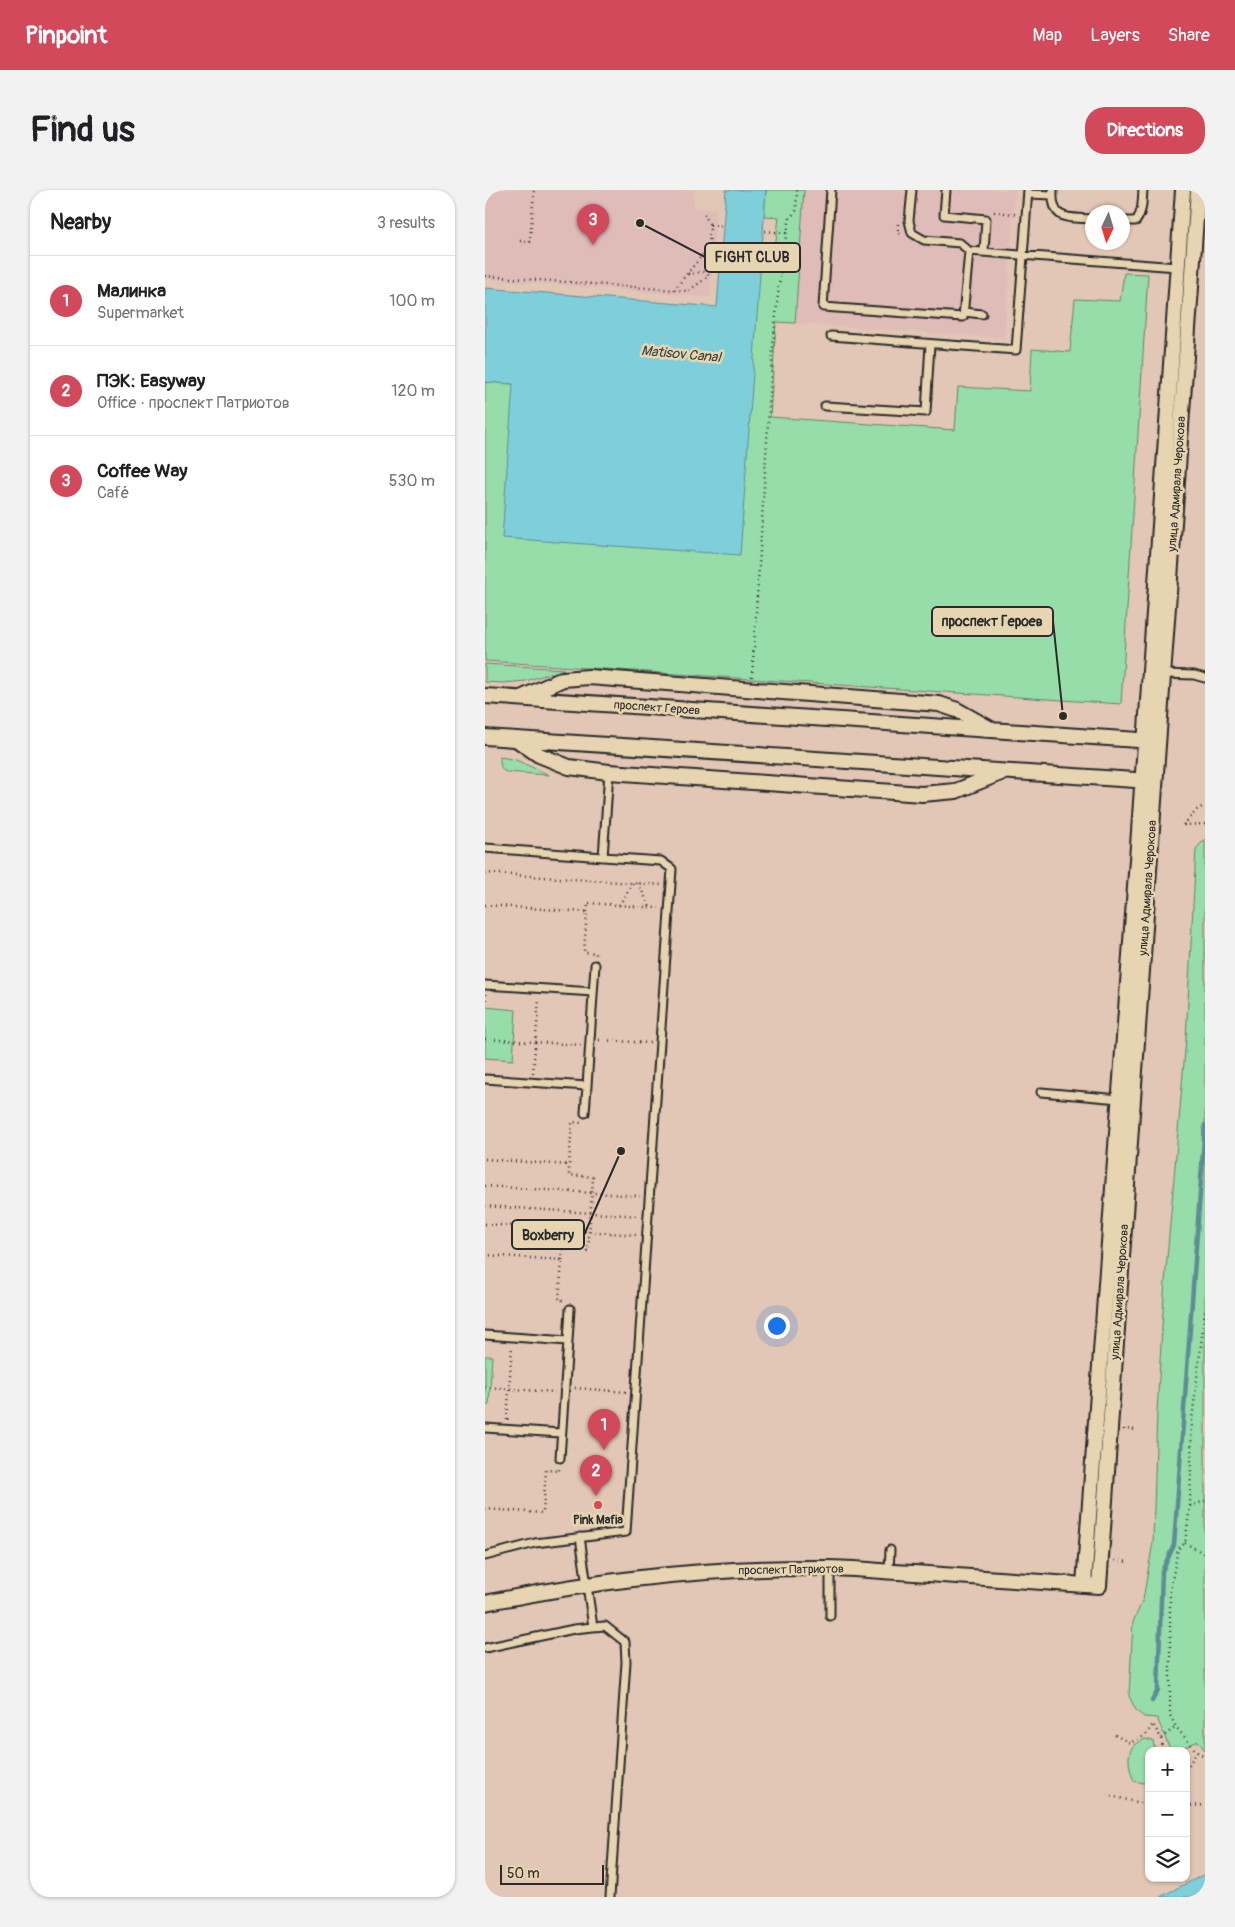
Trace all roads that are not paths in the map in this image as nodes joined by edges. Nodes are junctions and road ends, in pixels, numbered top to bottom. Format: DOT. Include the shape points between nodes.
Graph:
graph roads {
  1 [pos="831,190"];
  2 [pos="912,190"];
  3 [pos="946,190"];
  4 [pos="1143,190"];
  5 [pos="1183,190"];
  6 [pos="1199,190"];
  7 [pos="1028,192"];
  8 [pos="1053,193"];
  9 [pos="1085,218"];
  10 [pos="1130,221"];
  11 [pos="969,251"];
  12 [pos="984,252"];
  13 [pos="1023,255"];
  14 [pos="1177,267"];
  15 [pos="964,312"];
  16 [pos="982,314"];
  17 [pos="831,336"];
  18 [pos="930,344"];
  19 [pos="825,406"];
  20 [pos="1164,674"];
  21 [pos="1205,678"];
  22 [pos="485,696"];
  23 [pos="520,698"];
  24 [pos="993,730"];
  25 [pos="485,736"];
  26 [pos="516,739"];
  27 [pos="1152,741"];
  28 [pos="1005,771"];
  29 [pos="609,772"];
  30 [pos="1149,781"];
  31 [pos="485,848"];
  32 [pos="603,857"];
  33 [pos="595,965"];
  34 [pos="486,985"];
  35 [pos="593,992"];
  36 [pos="485,1079"];
  37 [pos="587,1086"];
  38 [pos="1041,1092"];
  39 [pos="1119,1099"];
  40 [pos="585,1113"];
  41 [pos="570,1309"];
  42 [pos="485,1335"];
  43 [pos="568,1341"];
  44 [pos="485,1428"];
  45 [pos="561,1433"];
  46 [pos="559,1458"];
  47 [pos="580,1537"];
  48 [pos="890,1550"];
  49 [pos="485,1556"];
  50 [pos="830,1568"];
  51 [pos="889,1572"];
  52 [pos="587,1585"];
  53 [pos="1084,1585"];
  54 [pos="1099,1586"];
  55 [pos="485,1603"];
  56 [pos="830,1616"];
  57 [pos="593,1627"];
  58 [pos="485,1648"];
  59 [pos="609,1897"];
  1 -- 15 [label="lane" via="823,307 963,317"];
  2 -- 11 [label="lane" via="909,221 912,233 924,240 960,243"];
  3 -- 12 [label="lane" via="944,215 987,219"];
  4 -- 10 [label="lane" via="1139,217"];
  5 -- 14 [label="street, улица Адмирала Черокова"];
  6 -- 20 [label="street, улица Адмирала Черокова"];
  7 -- 8 [label="lane"];
  7 -- 13 [label="lane"];
  8 -- 9 [label="lane" via="1053,204 1062,217"];
  11 -- 12 [label="lane"];
  11 -- 15 [label="lane"];
  12 -- 13 [label="lane"];
  13 -- 14 [label="lane"];
  13 -- 18 [label="lane" via="1016,350"];
  14 -- 27 [label="street, улица Адмирала Черокова"];
  15 -- 16 [label="lane"];
  17 -- 18 [label="lane"];
  18 -- 19 [label="lane" via="926,412"];
  20 -- 21 [label="lane"];
  20 -- 27 [label="street, улица Адмирала Черокова"];
  22 -- 23 [label="street, проспект Героев"];
  23 -- 24 [label="street, проспект Героев"];
  23 -- 24 [label="street" via="563,679 589,677 939,704"];
  24 -- 27 [label="street, проспект Героев"];
  25 -- 26 [label="street"];
  26 -- 28 [label="street"];
  26 -- 29 [label="street" via="539,754 569,767"];
  27 -- 30 [label="street, улица Адмирала Черокова"];
  28 -- 29 [label="street" via="955,791 929,794"];
  28 -- 30 [label="street"];
  29 -- 32 [label="lane"];
  30 -- 39 [label="street, улица Адмирала Черокова"];
  30 -- 54 [label="street, улица Адмирала Черокова"];
  31 -- 32 [label="lane"];
  32 -- 47 [label="lane" via="661,861 672,869 626,1532"];
  33 -- 35 [label="lane"];
  34 -- 35 [label="lane"];
  35 -- 37 [label="lane"];
  36 -- 37 [label="lane"];
  37 -- 40 [label="lane"];
  38 -- 39 [label="lane"];
  39 -- 53 [label="street, улица Адмирала Черокова"];
  41 -- 43 [label="lane"];
  42 -- 43 [label="lane"];
  43 -- 45 [label="lane"];
  44 -- 45 [label="lane"];
  45 -- 46 [label="lane"];
  47 -- 49 [label="lane" via="535,1543"];
  47 -- 52 [label="lane"];
  48 -- 51 [label="lane"];
  50 -- 51 [label="street, проспект Патриотов"];
  50 -- 52 [label="street, проспект Патриотов" via="679,1574"];
  50 -- 56 [label="lane"];
  51 -- 53 [label="street, проспект Патриотов"];
  52 -- 55 [label="street, проспект Патриотов"];
  52 -- 57 [label="lane"];
  53 -- 54 [label="street, проспект Патриотов"];
  57 -- 58 [label="lane"];
  57 -- 59 [label="lane" via="605,1626 625,1642"];
}
